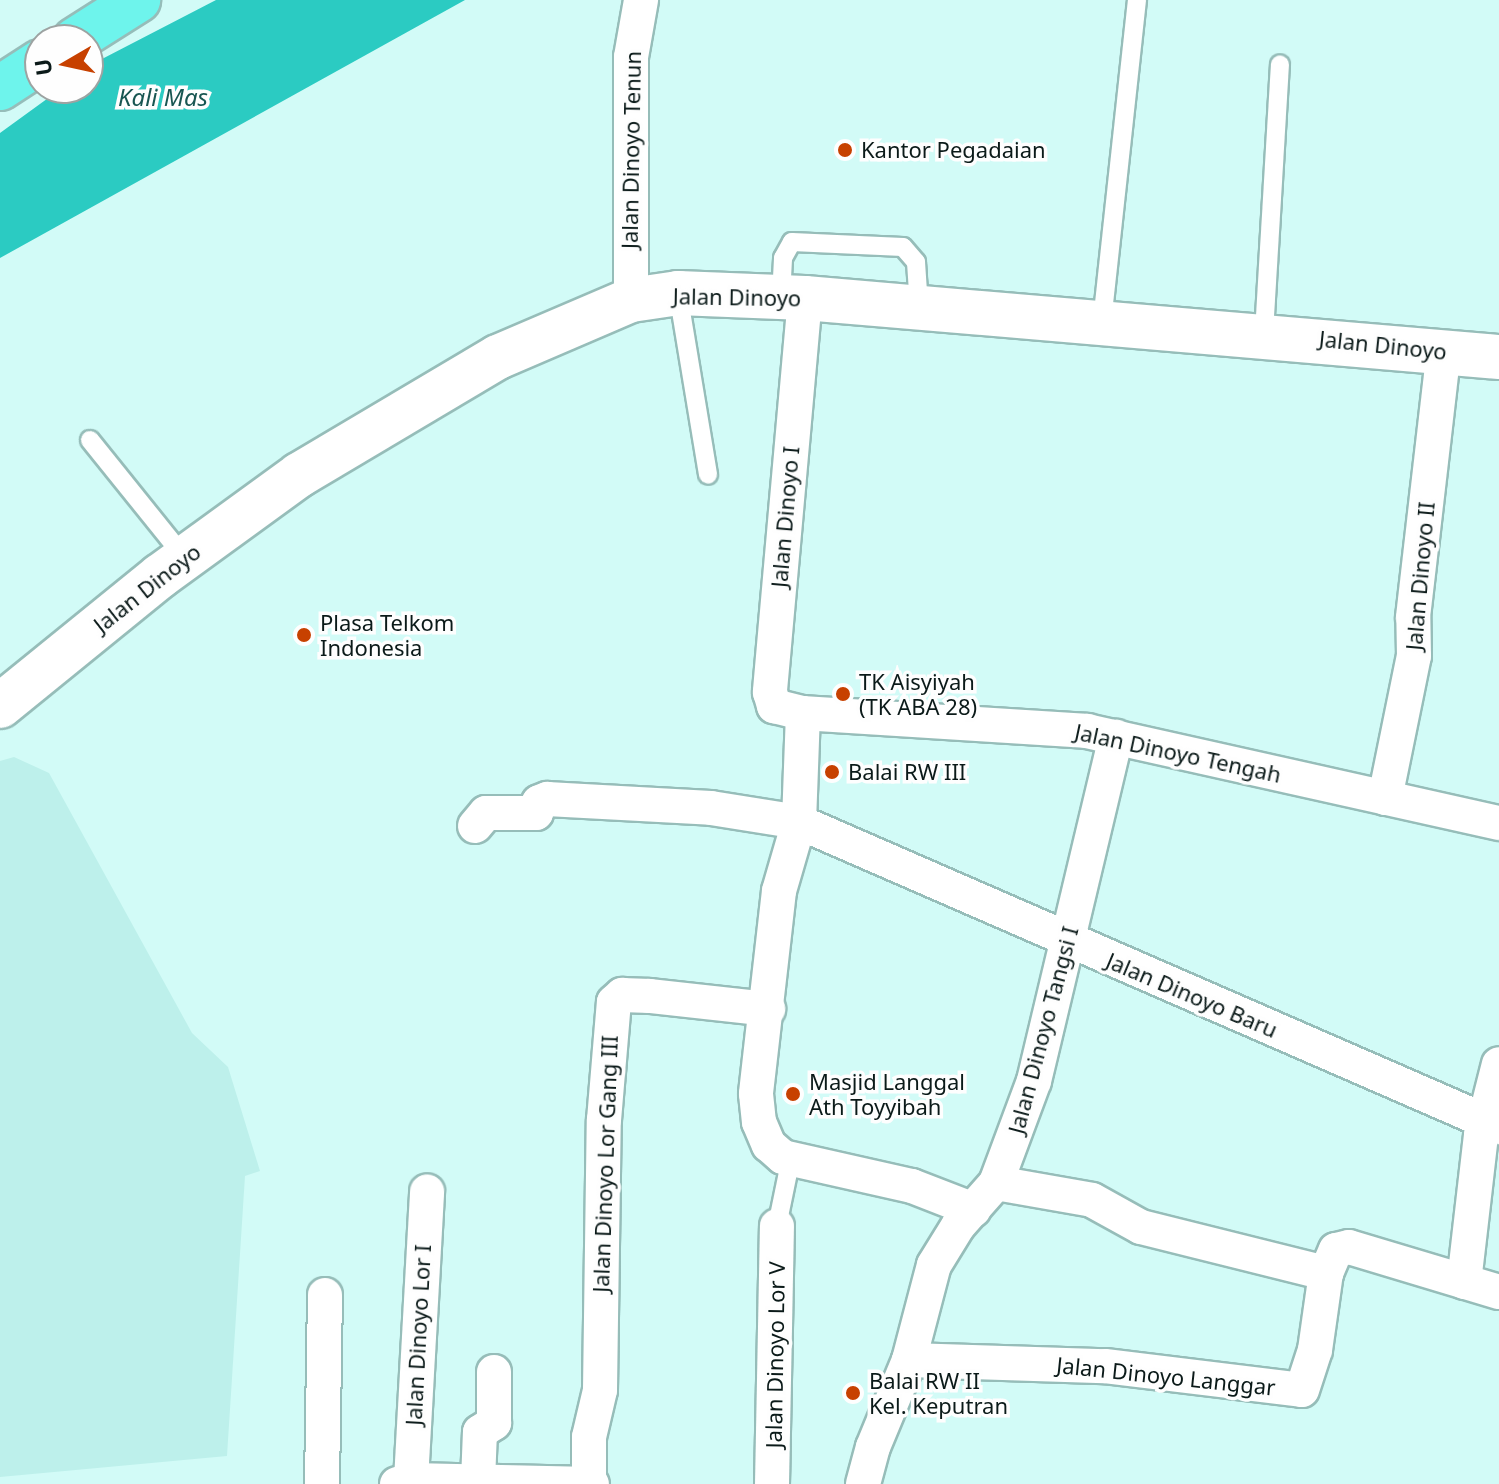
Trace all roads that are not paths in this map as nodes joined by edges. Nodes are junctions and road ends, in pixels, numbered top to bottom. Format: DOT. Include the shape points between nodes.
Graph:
graph roads {
  1 [pos="138,0"];
  2 [pos="641,0"];
  3 [pos="1137,0"];
  4 [pos="100,24"];
  5 [pos="1280,64"];
  6 [pos="24,72"];
  7 [pos="0,88"];
  8 [pos="678,293"];
  9 [pos="793,297"];
  10 [pos="631,300"];
  11 [pos="919,307"];
  12 [pos="1102,322"];
  13 [pos="1264,333"];
  14 [pos="1444,351"];
  15 [pos="1499,357"];
  16 [pos="90,440"];
  17 [pos="708,475"];
  18 [pos="184,557"];
  19 [pos="0,706"];
  20 [pos="803,713"];
  21 [pos="1116,737"];
  22 [pos="1385,798"];
  23 [pos="799,822"];
  24 [pos="1499,823"];
  25 [pos="475,826"];
  26 [pos="1068,943"];
  27 [pos="768,1009"];
  28 [pos="1499,1064"];
  29 [pos="1491,1124"];
  30 [pos="791,1158"];
  31 [pos="996,1183"];
  32 [pos="427,1191"];
  33 [pos="974,1210"];
  34 [pos="777,1226"];
  35 [pos="1326,1273"];
  36 [pos="1464,1282"];
  37 [pos="1499,1292"];
  38 [pos="325,1295"];
  39 [pos="909,1360"];
  40 [pos="494,1372"];
  41 [pos="478,1481"];
  42 [pos="404,1482"];
  43 [pos="322,1484"];
  44 [pos="591,1484"];
  45 [pos="772,1484"];
  46 [pos="863,1484"];
  1 -- 4 [label="highway"];
  2 -- 10 [label="street, Jalan Dinoyo Tenun" via="631,57"];
  3 -- 12 [label="lane"];
  5 -- 13 [label="lane"];
  6 -- 7 [label="highway"];
  8 -- 9 [label="main road, Jalan Dinoyo"];
  8 -- 10 [label="main road, Jalan Dinoyo"];
  8 -- 17 [label="lane"];
  9 -- 11 [label="main road, Jalan Dinoyo"];
  9 -- 11 [label="lane" via="783,258 792,242 903,247 916,262"];
  9 -- 20 [label="street, Jalan Dinoyo I" via="770,692 774,706"];
  10 -- 18 [label="main road, Jalan Dinoyo" via="498,357 373,428"];
  11 -- 12 [label="main road, Jalan Dinoyo"];
  12 -- 13 [label="main road, Jalan Dinoyo"];
  13 -- 14 [label="main road, Jalan Dinoyo"];
  14 -- 15 [label="main road, Jalan Dinoyo"];
  14 -- 22 [label="street, Jalan Dinoyo II" via="1415,602 1414,656"];
  16 -- 18 [label="lane"];
  18 -- 19 [label="main road, Jalan Dinoyo"];
  20 -- 21 [label="street, Jalan Dinoyo Tengah" via="1052,728"];
  20 -- 23 [label="street"];
  21 -- 22 [label="street, Jalan Dinoyo Tengah"];
  21 -- 26 [label="street, Jalan Dinoyo Tangsi I"];
  22 -- 24 [label="street, Jalan Dinoyo Tengah"];
  23 -- 25 [label="street, Jalan Dinoyo Baru" via="711,808 547,799 539,802 536,813 486,813"];
  23 -- 26 [label="street, Jalan Dinoyo Baru"];
  23 -- 27 [label="street" via="779,891"];
  26 -- 29 [label="street, Jalan Dinoyo Baru"];
  26 -- 31 [label="street, Jalan Dinoyo Tangsi I" via="1034,1081"];
  27 -- 30 [label="street" via="756,1109 769,1145"];
  27 -- 44 [label="street, Jalan Dinoyo Lor Gang III" via="650,996 622,995 614,1002 604,1120 600,1390 590,1432"];
  28 -- 29 [label="street"];
  29 -- 36 [label="street"];
  30 -- 33 [label="street" via="912,1186"];
  30 -- 34 [label="lane"];
  31 -- 33 [label="street, Jalan Dinoyo Tangsi I"];
  31 -- 35 [label="street" via="1092,1200 1141,1227"];
  32 -- 42 [label="street, Jalan Dinoyo Lor I"];
  33 -- 39 [label="street, Jalan Dinoyo Tangsi I" via="934,1265"];
  34 -- 45 [label="street, Jalan Dinoyo Lor V"];
  35 -- 36 [label="street" via="1336,1250 1349,1247"];
  35 -- 39 [label="street, Jalan Dinoyo Langgar" via="1315,1350 1302,1390 1105,1366"];
  36 -- 37 [label="street"];
  38 -- 43 [label="street"];
  39 -- 46 [label="street, Jalan Dinoyo Tangsi I"];
  40 -- 41 [label="street" via="494,1423 480,1432"];
  41 -- 42 [label="street"];
  41 -- 44 [label="street"];
}
